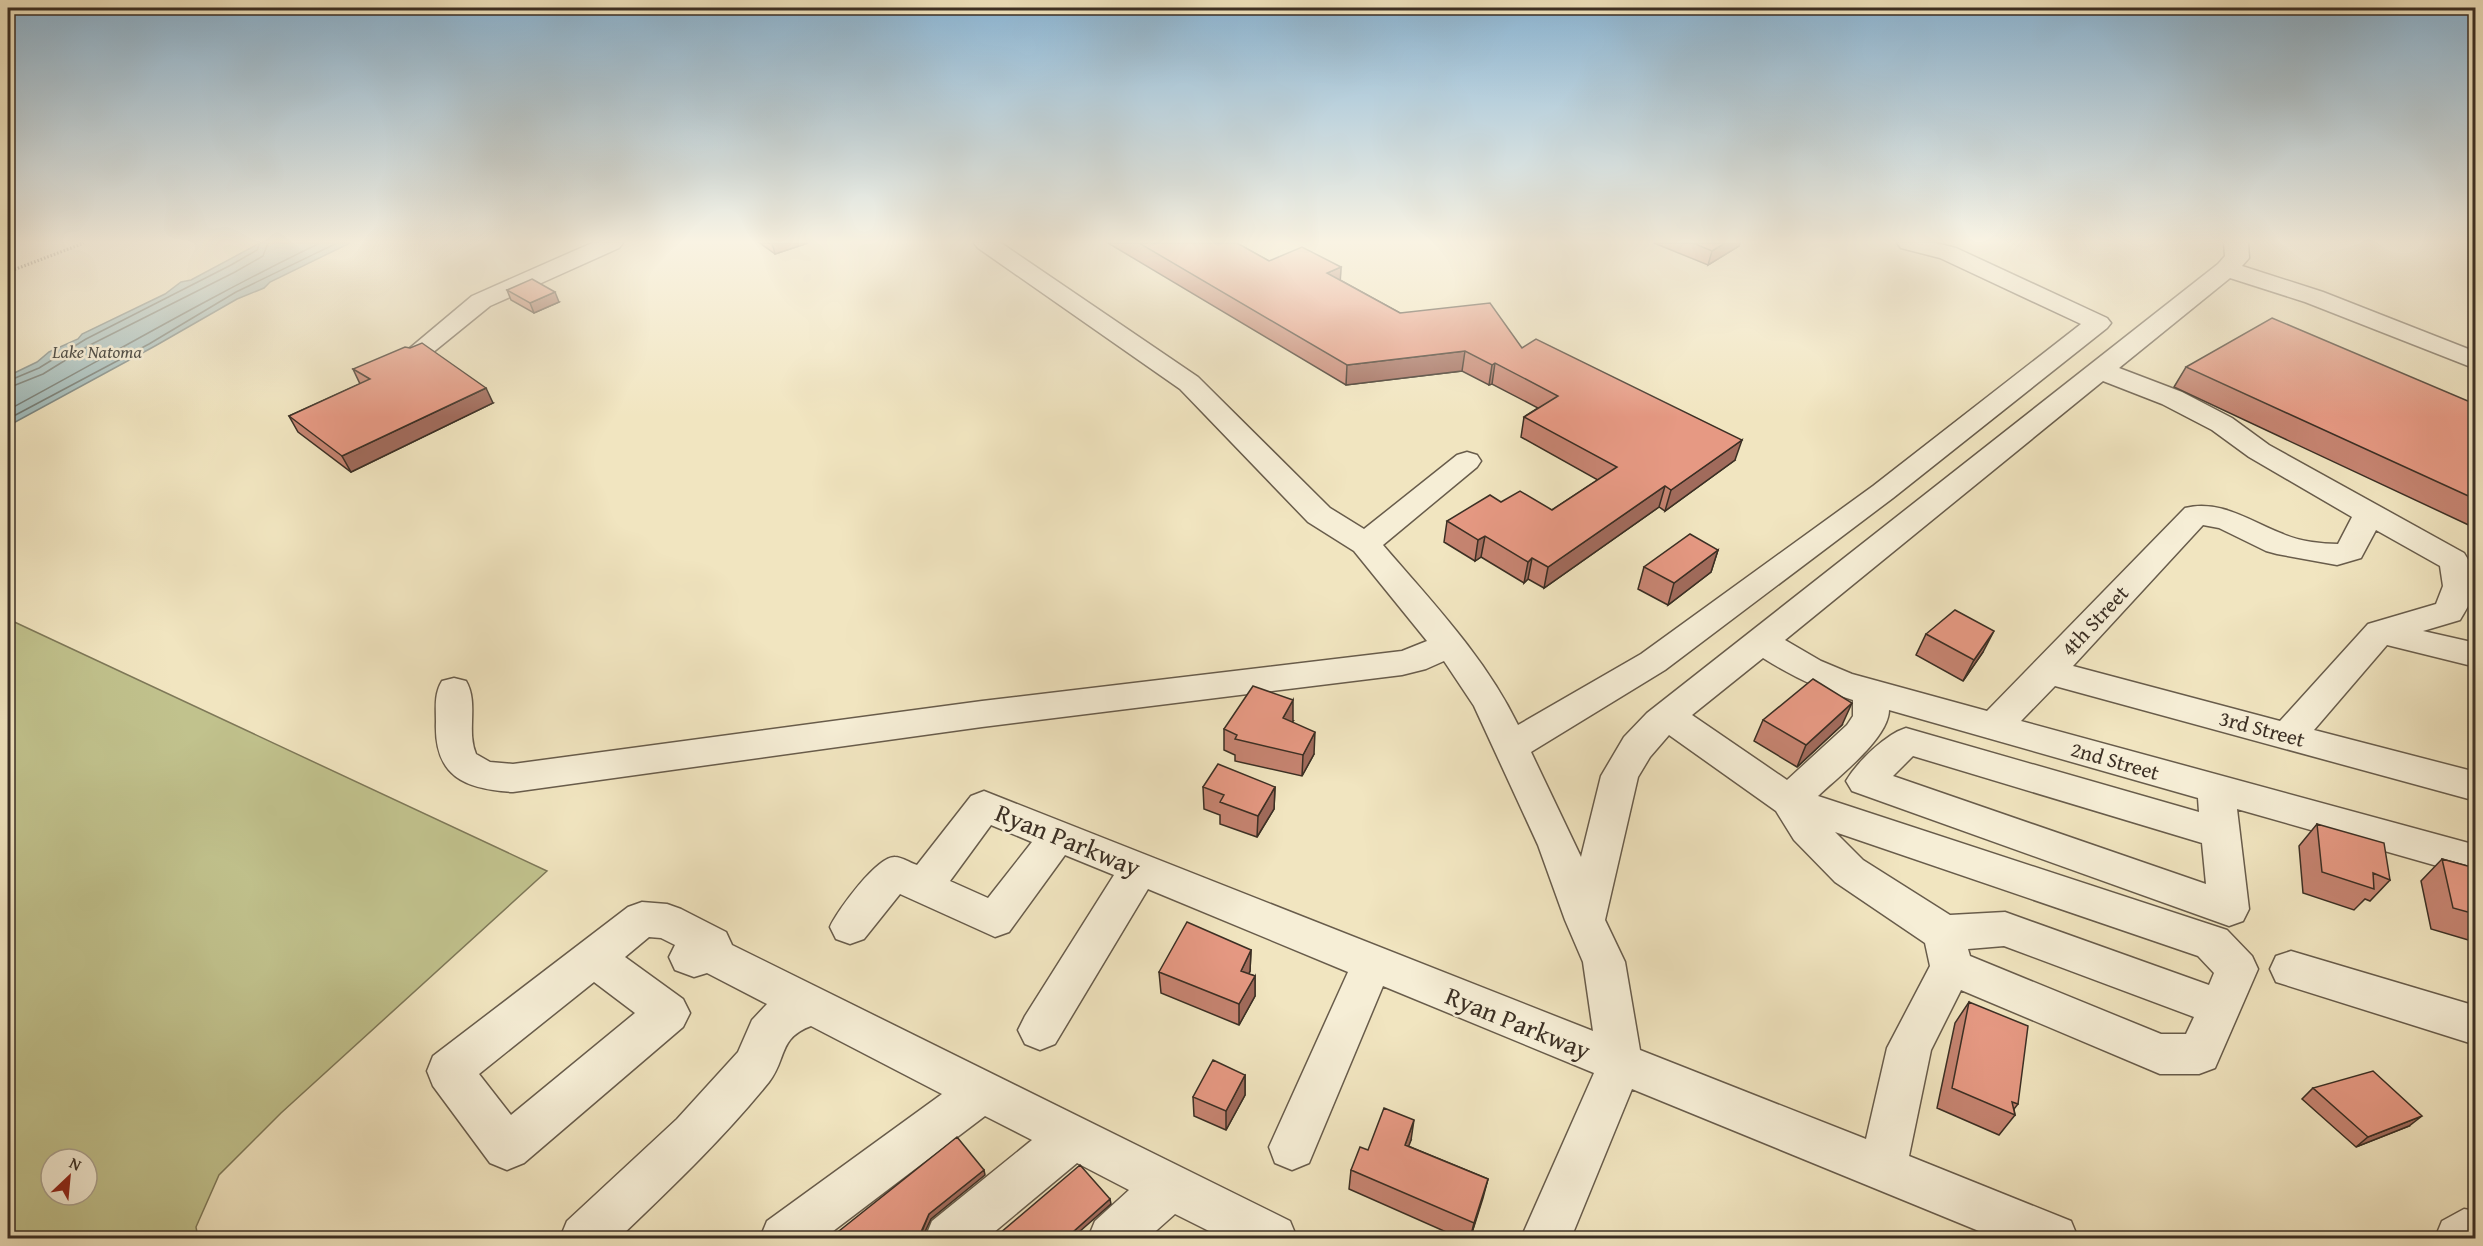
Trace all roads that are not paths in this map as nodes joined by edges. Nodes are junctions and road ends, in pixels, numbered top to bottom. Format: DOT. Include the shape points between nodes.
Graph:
graph roads {
  1 [pos="481,301"];
  2 [pos="1070,301"];
  3 [pos="2055,301"];
  4 [pos="2179,301"];
  5 [pos="2324,301"];
  6 [pos="417,353"];
  7 [pos="2475,361"];
  8 [pos="2100,370"];
  9 [pos="1467,461"];
  10 [pos="2368,515"];
  11 [pos="1365,543"];
  12 [pos="2380,632"];
  13 [pos="1762,642"];
  14 [pos="1449,644"];
  15 [pos="2475,655"];
  16 [pos="2048,672"];
  17 [pos="454,690"];
  18 [pos="1871,692"];
  19 [pos="1667,716"];
  20 [pos="1993,727"];
  21 [pos="2288,736"];
  22 [pos="1510,747"];
  23 [pos="2475,787"];
  24 [pos="2216,789"];
  25 [pos="1789,801"];
  26 [pos="2221,833"];
  27 [pos="1058,836"];
  28 [pos="2475,861"];
  29 [pos="1139,869"];
  30 [pos="923,887"];
  31 [pos="1585,920"];
  32 [pos="850,927"];
  33 [pos="1947,950"];
  34 [pos="593,957"];
  35 [pos="1372,964"];
  36 [pos="2291,969"];
  37 [pos="815,1006"];
  38 [pos="2220,1008"];
  39 [pos="2475,1026"];
  40 [pos="1040,1030"];
  41 [pos="1620,1064"];
  42 [pos="983,1092"];
  43 [pos="1073,1137"];
  44 [pos="1292,1147"];
  45 [pos="1883,1170"];
  46 [pos="1170,1186"];
  47 [pos="2028,1234"];
  48 [pos="1258,1236"];
  49 [pos="2475,1236"];
  50 [pos="584,1239"];
  51 [pos="784,1239"];
  52 [pos="949,1239"];
  53 [pos="1112,1239"];
  54 [pos="1545,1239"];
  55 [pos="2458,1239"];
  1 -- 6 [label="street"];
  2 -- 11 [label="street" via="1189,383 1319,514"];
  3 -- 22 [label="street" via="2098,322 1883,492 1653,662"];
  4 -- 8 [label="street"];
  5 -- 7 [label="street"];
  8 -- 10 [label="street" via="2172,398 2222,424 2259,451"];
  8 -- 13 [label="street"];
  9 -- 11 [label="street"];
  10 -- 12 [label="street" via="2453,560 2460,573 2459,591 2448,612"];
  10 -- 16 [label="street, 4th Street" via="2350,551 2337,555 2277,544 2226,519 2196,515"];
  11 -- 14 [label="street"];
  12 -- 15 [label="street"];
  12 -- 21 [label="street"];
  13 -- 18 [label="street, 2nd Street" via="1809,670"];
  13 -- 19 [label="street"];
  14 -- 17 [label="street" via="1402,663 982,714 513,778 484,776 456,755"];
  14 -- 22 [label="street" via="1490,703"];
  16 -- 20 [label="street, 4th Street"];
  16 -- 21 [label="street, 3rd Street"];
  18 -- 20 [label="street, 2nd Street"];
  18 -- 25 [label="street" via="1871,717 1860,734"];
  19 -- 25 [label="street"];
  19 -- 31 [label="street" via="1637,747 1620,776"];
  20 -- 24 [label="street, 2nd Street"];
  21 -- 23 [label="street, 3rd Street"];
  22 -- 31 [label="street" via="1557,845"];
  24 -- 26 [label="street"];
  24 -- 28 [label="street, 2nd Street"];
  25 -- 33 [label="street" via="1808,829 1849,872"];
  25 -- 38 [label="street" via="2212,943 2237,969"];
  26 -- 26 [label="street" via="2229,909 1865,781 1906,741"];
  27 -- 29 [label="street, Ryan Parkway"];
  27 -- 30 [label="street, Ryan Parkway" via="984,806"];
  27 -- 30 [label="street" via="995,920"];
  29 -- 35 [label="street, Ryan Parkway"];
  29 -- 40 [label="street"];
  30 -- 32 [label="street" via="894,873"];
  31 -- 41 [label="street" via="1604,962"];
  33 -- 38 [label="street" via="2005,929"];
  33 -- 38 [label="street" via="2160,1054 2199,1054"];
  33 -- 45 [label="street" via="1909,1048"];
  34 -- 34 [label="street" via="449,1071 507,1147 668,1013"];
  34 -- 37 [label="street" via="642,919 651,938 694,959 710,954"];
  35 -- 41 [label="street, Ryan Parkway"];
  35 -- 44 [label="street"];
  36 -- 39 [label="street"];
  37 -- 42 [label="street"];
  37 -- 50 [label="street" via="783,1017 767,1034 755,1065 693,1135"];
  41 -- 45 [label="street, Ryan Parkway"];
  41 -- 54 [label="street"];
  42 -- 43 [label="street"];
  42 -- 51 [label="street"];
  43 -- 46 [label="street"];
  43 -- 52 [label="street"];
  45 -- 47 [label="street, Ryan Parkway"];
  46 -- 48 [label="street"];
  46 -- 53 [label="street"];
  49 -- 55 [label="street" via="2464,1234"];
}
